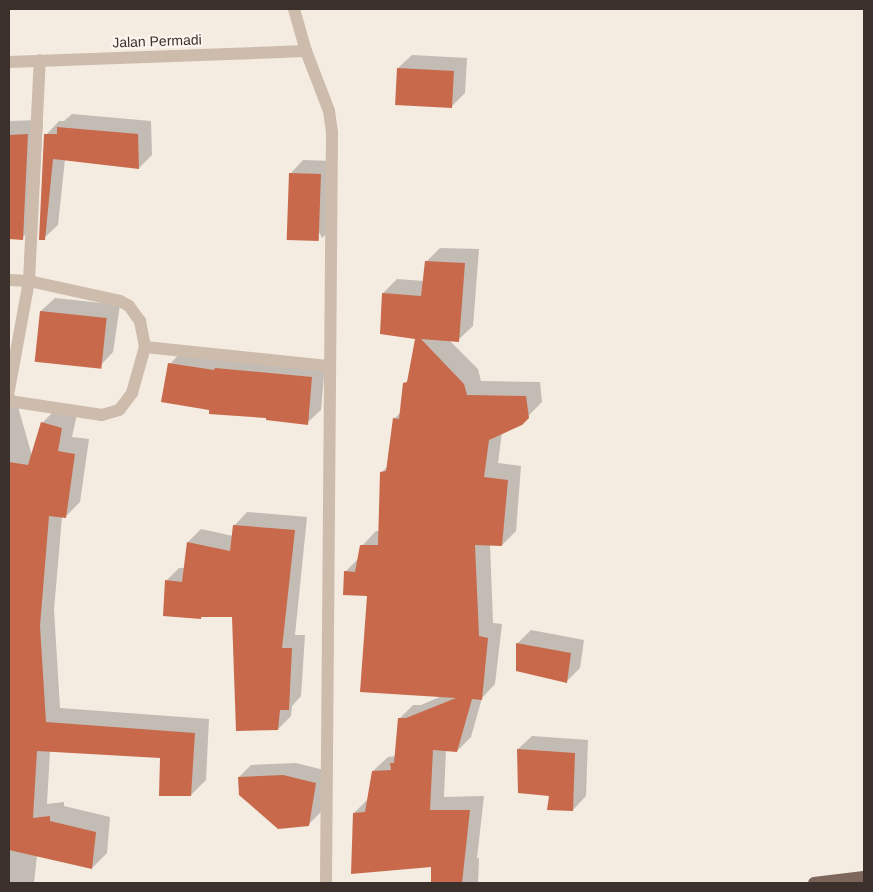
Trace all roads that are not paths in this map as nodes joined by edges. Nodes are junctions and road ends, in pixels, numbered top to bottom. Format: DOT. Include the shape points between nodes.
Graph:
graph roads {
  1 [pos="294,9"];
  2 [pos="306,51"];
  3 [pos="40,60"];
  4 [pos="9,62"];
  5 [pos="9,280"];
  6 [pos="29,281"];
  7 [pos="145,347"];
  8 [pos="330,366"];
  9 [pos="9,390"];
  10 [pos="9,401"];
  11 [pos="864,877"];
  12 [pos="326,883"];
  13 [pos="814,883"];
  1 -- 2 [label="street"];
  2 -- 3 [label="street, Jalan Permadi"];
  2 -- 8 [label="street" via="329,111 332,133"];
  3 -- 4 [label="street, Jalan Permadi"];
  3 -- 6 [label="street"];
  5 -- 6 [label="street"];
  6 -- 7 [label="street" via="120,301 129,306 140,321"];
  6 -- 9 [label="street"];
  7 -- 8 [label="street"];
  7 -- 10 [label="street" via="132,393 119,410 102,415"];
  8 -- 12 [label="street"];
  11 -- 13 [label="main road"];
}
